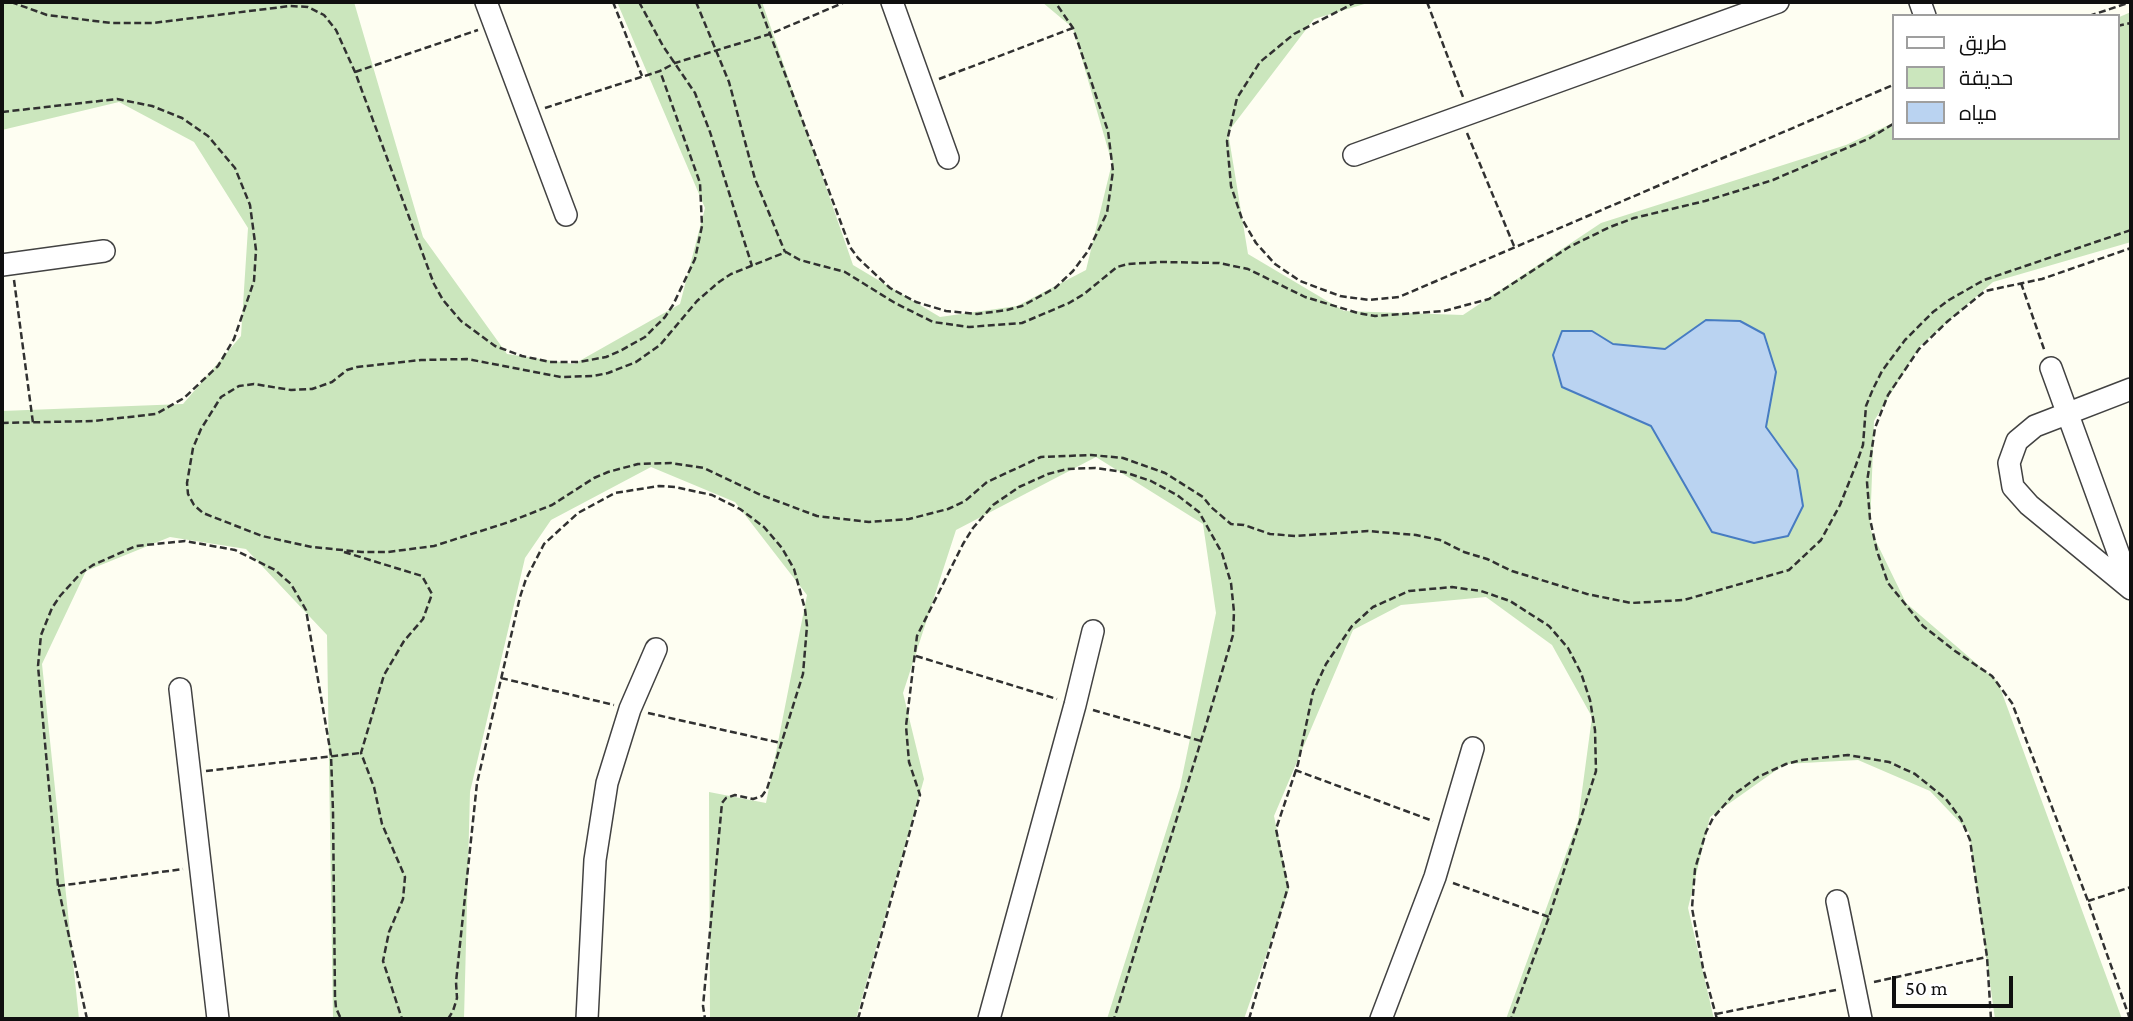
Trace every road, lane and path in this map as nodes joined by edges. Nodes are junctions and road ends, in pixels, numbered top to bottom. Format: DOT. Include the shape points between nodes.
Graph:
graph roads {
  1 [pos="11,2"];
  2 [pos="486,2"];
  3 [pos="613,2"];
  4 [pos="639,2"];
  5 [pos="696,2"];
  6 [pos="758,2"];
  7 [pos="845,2"];
  8 [pos="892,2"];
  9 [pos="1055,2"];
  10 [pos="1356,2"];
  11 [pos="1427,2"];
  12 [pos="1778,2"];
  13 [pos="2131,2"];
  14 [pos="2095,14"];
  15 [pos="494,24"];
  16 [pos="1073,28"];
  17 [pos="770,34"];
  18 [pos="717,50"];
  19 [pos="675,63"];
  20 [pos="660,71"];
  21 [pos="355,72"];
  22 [pos="642,76"];
  23 [pos="922,85"];
  24 [pos="1892,85"];
  25 [pos="2,112"];
  26 [pos="528,114"];
  27 [pos="1465,115"];
  28 [pos="1892,125"];
  29 [pos="1354,155"];
  30 [pos="948,158"];
  31 [pos="566,215"];
  32 [pos="2131,230"];
  33 [pos="1514,246"];
  34 [pos="2131,248"];
  35 [pos="104,251"];
  36 [pos="786,252"];
  37 [pos="7,264"];
  38 [pos="752,266"];
  39 [pos="2021,283"];
  40 [pos="2051,368"];
  41 [pos="2131,389"];
  42 [pos="2067,412"];
  43 [pos="2,423"];
  44 [pos="33,423"];
  45 [pos="337,550"];
  46 [pos="2131,588"];
  47 [pos="1093,631"];
  48 [pos="656,649"];
  49 [pos="180,689"];
  50 [pos="1473,748"];
  51 [pos="361,753"];
  52 [pos="331,755"];
  53 [pos="1295,770"];
  54 [pos="189,773"];
  55 [pos="1450,827"];
  56 [pos="200,867"];
  57 [pos="1435,877"];
  58 [pos="58,886"];
  59 [pos="2131,887"];
  60 [pos="1838,901"];
  61 [pos="2088,901"];
  62 [pos="1549,917"];
  63 [pos="86,1019"];
  64 [pos="218,1019"];
  65 [pos="341,1019"];
  66 [pos="402,1019"];
  67 [pos="448,1019"];
  68 [pos="587,1019"];
  69 [pos="705,1019"];
  70 [pos="858,1019"];
  71 [pos="989,1019"];
  72 [pos="1114,1019"];
  73 [pos="1249,1019"];
  74 [pos="1381,1019"];
  75 [pos="1511,1019"];
  76 [pos="1717,1019"];
  77 [pos="1861,1019"];
  78 [pos="1991,1019"];
  79 [pos="2130,1019"];
  1 -- 21 [label="path" via="47,15 111,23 308,7 331,22"];
  2 -- 15 [label="street"];
  3 -- 22 [label="path"];
  4 -- 19 [label="path"];
  5 -- 18 [label="path"];
  6 -- 17 [label="path"];
  7 -- 17 [label="path"];
  8 -- 23 [label="street"];
  9 -- 16 [label="path"];
  10 -- 33 [label="path" via="1282,43 1251,74 1237,98 1226,156 1233,193 1252,237 1275,264 1300,281 1340,296 1369,300 1399,297"];
  11 -- 27 [label="path"];
  12 -- 27 [label="street"];
  13 -- 14 [label="path"];
  15 -- 21 [label="path"];
  15 -- 26 [label="street"];
  16 -- 17 [label="path" via="1108,131 1113,171 1107,213 1088,251 1055,288 1022,306 977,314 916,302 890,288 858,258"];
  16 -- 23 [label="path"];
  17 -- 18 [label="path"];
  18 -- 19 [label="path"];
  18 -- 36 [label="path" via="740,114 755,179"];
  19 -- 20 [label="path"];
  19 -- 38 [label="path" via="702,111"];
  20 -- 21 [label="path" via="700,183 702,226 695,259 666,317 645,337 606,356 565,363 529,358 495,346 461,321 443,300"];
  20 -- 22 [label="path"];
  22 -- 26 [label="path"];
  23 -- 30 [label="street"];
  24 -- 33 [label="path"];
  25 -- 44 [label="path" via="117,99 174,115 208,136 235,168 250,205 255,239 254,281 237,332 218,366 197,388 156,414"];
  26 -- 31 [label="street"];
  27 -- 29 [label="street"];
  27 -- 33 [label="path"];
  28 -- 36 [label="path" via="1773,180 1610,227 1569,247 1496,295 1444,311 1357,313 1305,297 1248,269 1161,262 1117,267 1084,295 1022,323 969,327 933,322 845,272"];
  32 -- 45 [label="path" via="1984,280 1933,312 1905,340 1873,389 1866,406 1863,445 1821,540 1789,570 1684,600 1631,603 1587,594 1513,571 1440,540 1416,536 1368,531 1270,534 1231,524 1203,497 1166,473 1123,458 1091,455 1041,457 987,482 948,509 909,519 869,522 817,516 704,468 638,464 594,478 531,514 434,546 388,552"];
  34 -- 39 [label="path"];
  35 -- 37 [label="street"];
  36 -- 38 [label="path"];
  37 -- 44 [label="path"];
  38 -- 45 [label="path" via="708,291 649,354 608,373 561,377 467,359 421,360 357,367 312,388 254,384 226,392 210,411 193,448 187,483 194,505 214,519 262,536"];
  39 -- 40 [label="path"];
  39 -- 61 [label="path" via="1985,291 1906,365 1875,428 1868,500 1877,551 1898,597 1931,632 1984,670 2007,693"];
  40 -- 42 [label="street"];
  41 -- 42 [label="street"];
  42 -- 46 [label="street"];
  42 -- 46 [label="street" via="2035,426 2017,441 2009,463 2013,487"];
  43 -- 44 [label="path"];
  45 -- 51 [label="path" via="422,576 432,594 423,619 384,675"];
  47 -- 71 [label="street"];
  48 -- 68 [label="street" via="630,709 607,783 594,860"];
  49 -- 54 [label="street"];
  50 -- 55 [label="street"];
  51 -- 52 [label="path"];
  51 -- 66 [label="path" via="382,824 405,877 403,899 383,961"];
  52 -- 54 [label="path"];
  52 -- 58 [label="path" via="306,610 283,577 243,553 202,542 152,542 107,557 81,573 60,596 45,621 38,650"];
  52 -- 65 [label="path" via="335,996"];
  53 -- 55 [label="path"];
  53 -- 62 [label="path" via="1313,692 1326,664 1352,626 1373,607 1409,591 1452,587 1495,595 1524,608 1549,626 1575,659 1595,730 1596,771"];
  53 -- 73 [label="path" via="1276,829 1288,887"];
  54 -- 56 [label="street"];
  55 -- 57 [label="street"];
  56 -- 58 [label="path"];
  56 -- 64 [label="street"];
  57 -- 62 [label="path"];
  57 -- 74 [label="street"];
  58 -- 63 [label="path"];
  59 -- 61 [label="path"];
  60 -- 77 [label="street"];
  61 -- 79 [label="path"];
  62 -- 75 [label="path"];
  67 -- 69 [label="path" via="457,998 477,783 526,579 544,544 578,513 615,493 660,486 712,495 764,527 794,569 807,626 803,674 766,789 753,799 735,795 722,803"];
  70 -- 72 [label="path" via="920,795 909,762 906,726 917,636 963,544 993,505 1048,474 1095,468 1152,481 1199,512 1223,553 1234,612 1233,635"];
  76 -- 78 [label="path" via="1692,908 1695,869 1706,832 1733,795 1758,777 1786,764 1835,755 1875,758 1903,768 1936,790 1961,819 1970,840"];
}
